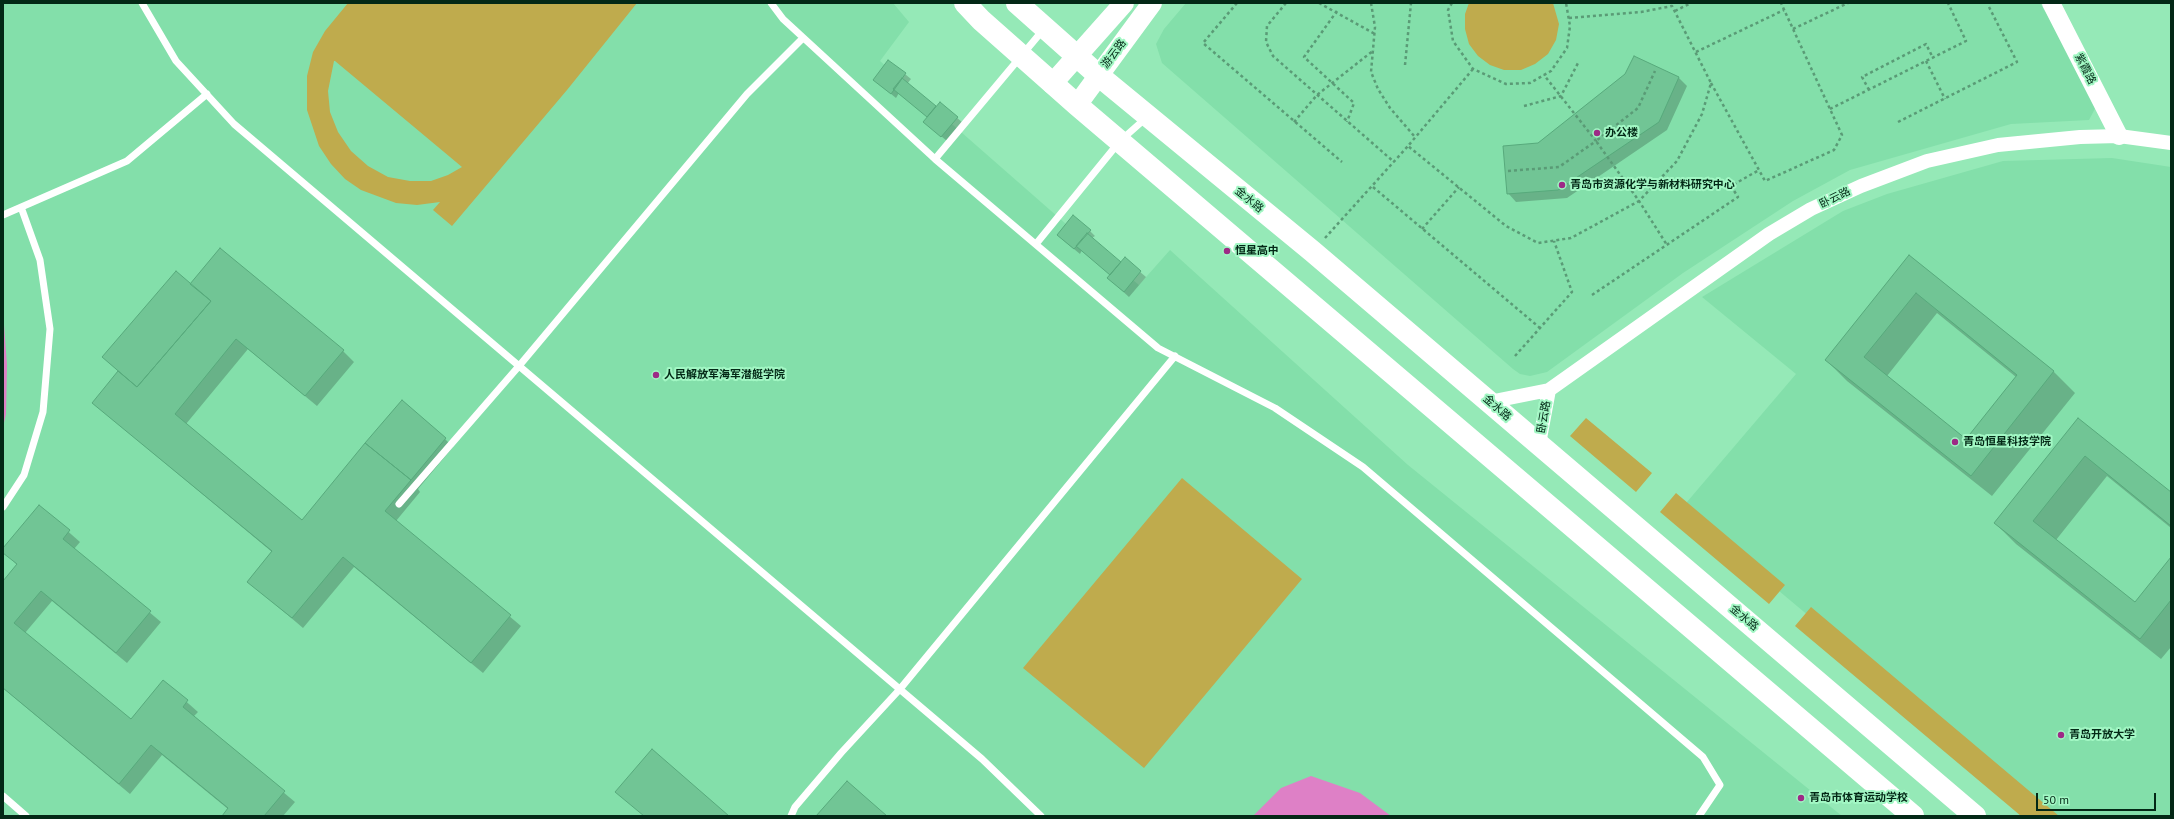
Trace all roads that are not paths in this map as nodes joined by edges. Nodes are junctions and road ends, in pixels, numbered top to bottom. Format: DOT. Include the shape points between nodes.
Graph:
graph roads {
  1 [pos="142,3"];
  2 [pos="771,3"];
  3 [pos="965,3"];
  4 [pos="1017,3"];
  5 [pos="1124,3"];
  6 [pos="1152,3"];
  7 [pos="2051,3"];
  8 [pos="1045,28"];
  9 [pos="803,38"];
  10 [pos="1020,55"];
  11 [pos="1076,57"];
  12 [pos="1098,75"];
  13 [pos="1052,84"];
  14 [pos="207,94"];
  15 [pos="1077,105"];
  16 [pos="1148,116"];
  17 [pos="2119,136"];
  18 [pos="1120,141"];
  19 [pos="2171,143"];
  20 [pos="935,159"];
  21 [pos="21,207"];
  22 [pos="3,215"];
  23 [pos="1036,244"];
  24 [pos="1175,356"];
  25 [pos="519,366"];
  26 [pos="1549,390"];
  27 [pos="1489,402"];
  28 [pos="1539,444"];
  29 [pos="399,504"];
  30 [pos="3,507"];
  31 [pos="900,689"];
  32 [pos="3,796"];
  33 [pos="26,816"];
  34 [pos="791,816"];
  35 [pos="1041,816"];
  36 [pos="1699,816"];
  37 [pos="1913,816"];
  38 [pos="1975,816"];
  1 -- 14 [label="lane" via="176,61"];
  2 -- 9 [label="lane"];
  3 -- 10 [label="main road"];
  4 -- 8 [label="main road, 金水路"];
  5 -- 11 [label="main road"];
  6 -- 12 [label="main road, 游云路"];
  7 -- 17 [label="street, 紫霞路"];
  8 -- 10 [label="lane"];
  8 -- 11 [label="main road, 金水路"];
  9 -- 20 [label="lane"];
  9 -- 25 [label="lane" via="747,94"];
  10 -- 13 [label="main road"];
  10 -- 20 [label="lane"];
  11 -- 12 [label="main road, 金水路"];
  11 -- 13 [label="main road"];
  12 -- 15 [label="main road, 游云路"];
  12 -- 16 [label="main road, 金水路"];
  13 -- 15 [label="main road"];
  14 -- 21 [label="lane" via="127,161"];
  14 -- 25 [label="lane" via="234,124"];
  15 -- 18 [label="main road"];
  16 -- 18 [label="lane"];
  16 -- 27 [label="main road, 金水路"];
  17 -- 19 [label="street, 卧云路"];
  17 -- 26 [label="street, 卧云路" via="1998,145 1927,161 1860,186 1811,209 1769,234"];
  18 -- 23 [label="lane"];
  18 -- 37 [label="main road"];
  20 -- 23 [label="lane"];
  21 -- 22 [label="lane"];
  21 -- 30 [label="lane" via="40,260 50,329 43,412 24,475"];
  23 -- 24 [label="lane" via="1158,348"];
  24 -- 31 [label="lane"];
  24 -- 36 [label="lane" via="1275,408 1363,467 1702,758 1720,785"];
  25 -- 29 [label="lane"];
  25 -- 31 [label="lane"];
  26 -- 27 [label="street, 卧云路"];
  26 -- 28 [label="street, 卧云路"];
  27 -- 28 [label="main road, 金水路"];
  28 -- 38 [label="main road, 金水路"];
  31 -- 34 [label="lane" via="841,753 795,807"];
  31 -- 35 [label="lane" via="982,759"];
  32 -- 33 [label="lane"];
}
